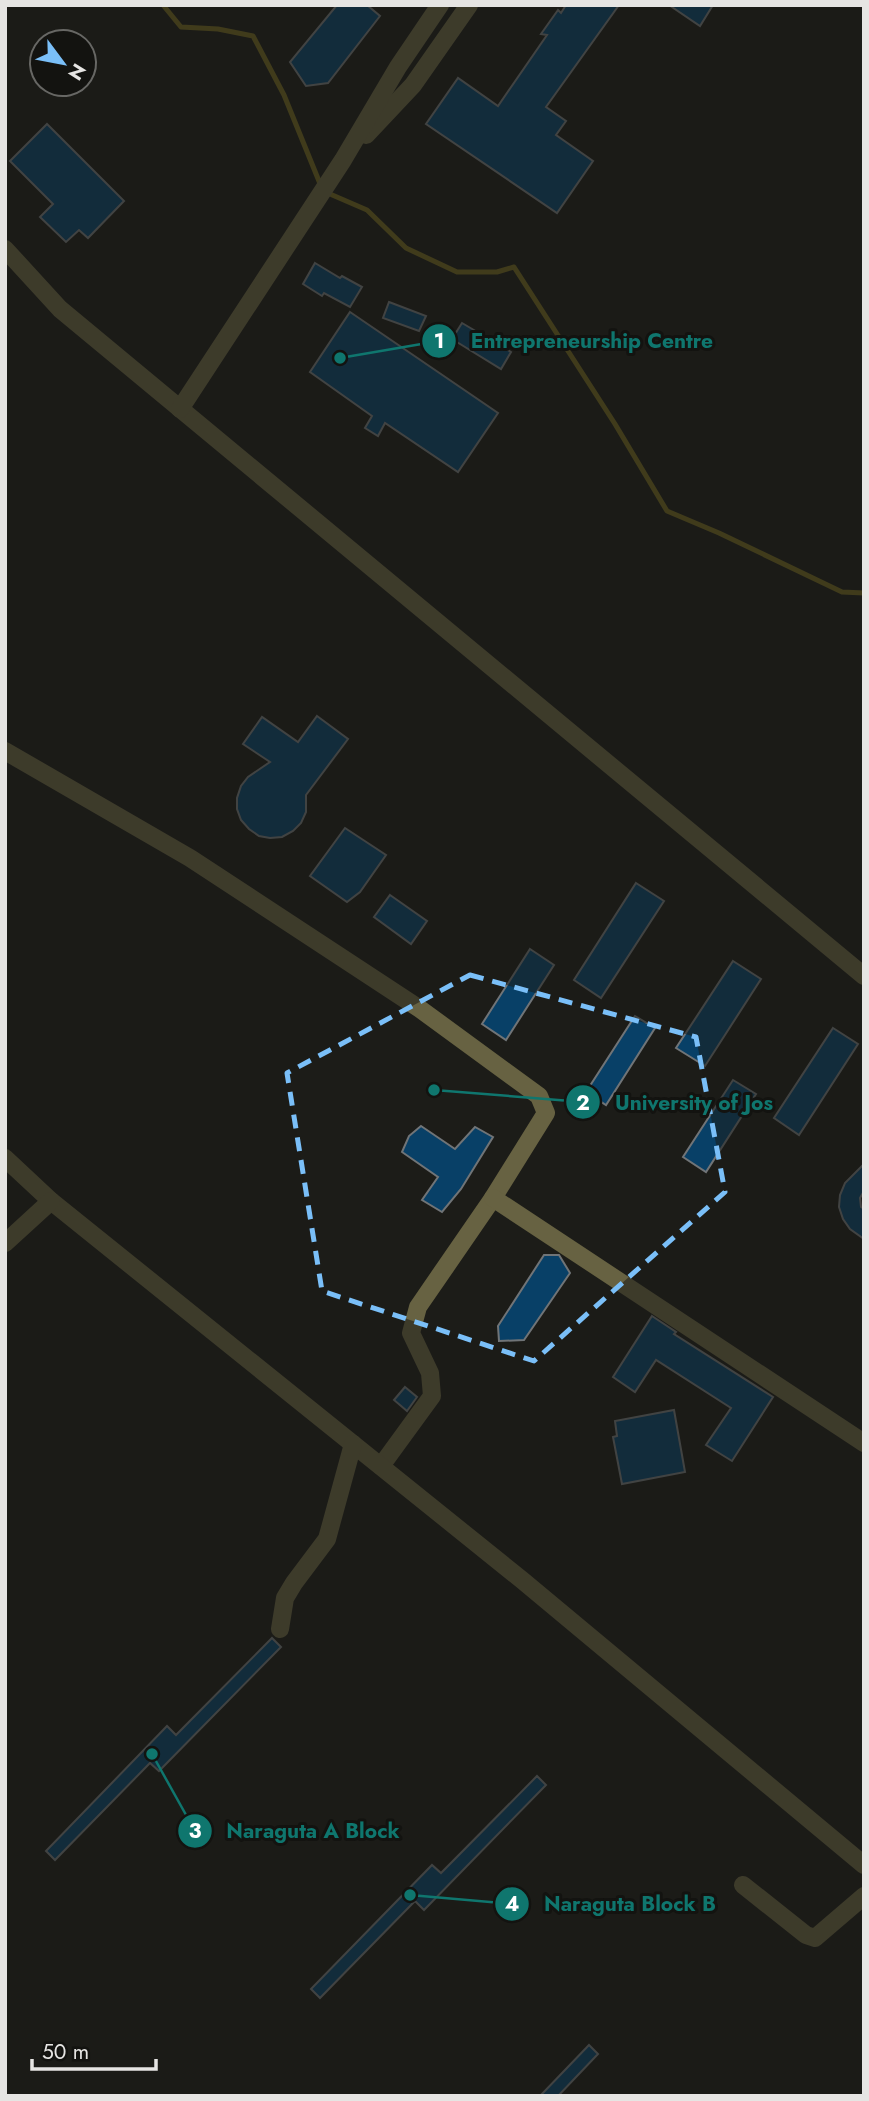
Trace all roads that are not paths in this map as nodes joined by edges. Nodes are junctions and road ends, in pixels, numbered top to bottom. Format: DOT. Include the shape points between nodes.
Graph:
graph roads {
  1 [pos="440,5"];
  2 [pos="469,5"];
  3 [pos="343,160"];
  4 [pos="5,249"];
  5 [pos="180,409"];
  6 [pos="5,751"];
  7 [pos="864,976"];
  8 [pos="5,1158"];
  9 [pos="493,1198"];
  10 [pos="51,1200"];
  11 [pos="5,1243"];
  12 [pos="864,1443"];
  13 [pos="353,1444"];
  14 [pos="381,1466"];
  15 [pos="280,1629"];
  16 [pos="864,1865"];
  17 [pos="743,1885"];
  18 [pos="864,1896"];
  1 -- 3 [label="lane"];
  2 -- 3 [label="lane" via="413,85"];
  3 -- 5 [label="lane"];
  4 -- 5 [label="lane" via="60,309"];
  5 -- 7 [label="lane"];
  6 -- 9 [label="lane" via="190,858 420,1009 539,1096 546,1113"];
  8 -- 10 [label="lane"];
  9 -- 12 [label="lane"];
  9 -- 14 [label="lane" via="418,1307 411,1333 430,1373 432,1395"];
  10 -- 11 [label="lane"];
  10 -- 13 [label="lane"];
  13 -- 14 [label="lane"];
  13 -- 15 [label="lane" via="327,1539 285,1598"];
  14 -- 16 [label="lane"];
  17 -- 18 [label="lane" via="815,1938"];
}
